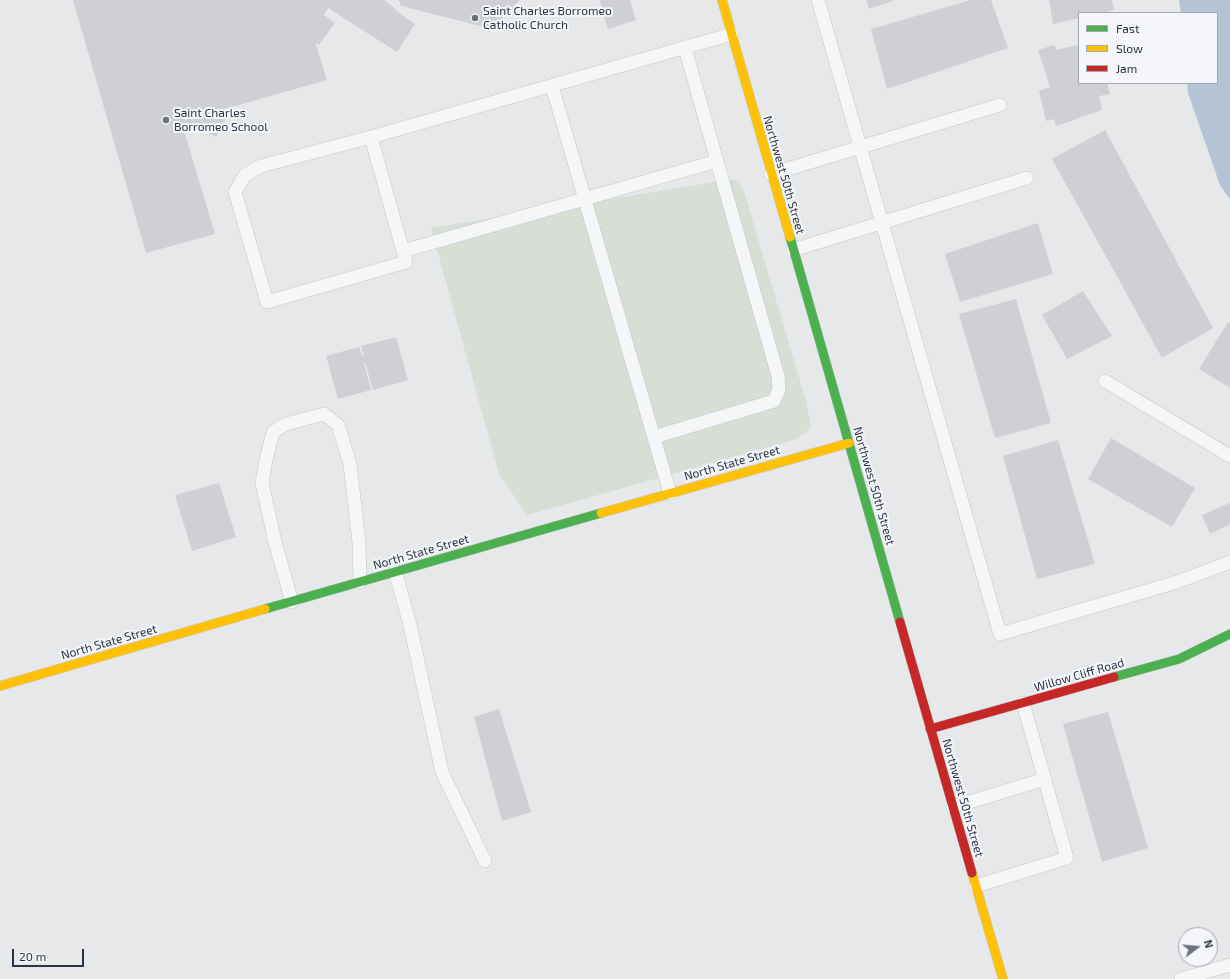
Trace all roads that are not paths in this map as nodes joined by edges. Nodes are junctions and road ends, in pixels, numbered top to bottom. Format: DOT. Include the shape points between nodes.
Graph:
graph roads {
  1 [pos="722,0"];
  2 [pos="818,0"];
  3 [pos="732,34"];
  4 [pos="685,48"];
  5 [pos="552,86"];
  6 [pos="1000,105"];
  7 [pos="371,137"];
  8 [pos="860,146"];
  9 [pos="717,161"];
  10 [pos="771,174"];
  11 [pos="1027,178"];
  12 [pos="585,199"];
  13 [pos="882,223"];
  14 [pos="793,250"];
  15 [pos="403,251"];
  16 [pos="1106,381"];
  17 [pos="654,437"];
  18 [pos="849,443"];
  19 [pos="1230,456"];
  20 [pos="670,493"];
  21 [pos="1230,562"];
  22 [pos="395,571"];
  23 [pos="360,582"];
  24 [pos="292,602"];
  25 [pos="1230,634"];
  26 [pos="0,686"];
  27 [pos="1023,703"];
  28 [pos="930,729"];
  29 [pos="1045,779"];
  30 [pos="953,806"];
  31 [pos="485,861"];
  32 [pos="976,886"];
  33 [pos="1230,965"];
  34 [pos="1004,979"];
  35 [pos="1181,979"];
  1 -- 3 [label="street, Northwest 50th Street"];
  2 -- 8 [label="lane"];
  3 -- 4 [label="lane"];
  3 -- 10 [label="street, Northwest 50th Street"];
  4 -- 5 [label="lane"];
  4 -- 9 [label="lane"];
  5 -- 7 [label="lane"];
  5 -- 12 [label="lane"];
  6 -- 8 [label="lane"];
  7 -- 15 [label="lane"];
  7 -- 15 [label="lane" via="261,166 245,175 235,192 267,302 406,262"];
  8 -- 10 [label="lane"];
  8 -- 13 [label="lane"];
  9 -- 12 [label="lane"];
  9 -- 17 [label="lane" via="778,376 779,389 774,400"];
  10 -- 14 [label="street, Northwest 50th Street"];
  11 -- 13 [label="lane"];
  12 -- 15 [label="lane"];
  12 -- 17 [label="lane"];
  13 -- 14 [label="lane"];
  13 -- 21 [label="lane" via="1000,634 1177,582"];
  14 -- 18 [label="street, Northwest 50th Street"];
  16 -- 19 [label="lane"];
  17 -- 20 [label="lane"];
  18 -- 20 [label="street, North State Street"];
  18 -- 28 [label="street, Northwest 50th Street"];
  20 -- 22 [label="street, North State Street"];
  22 -- 23 [label="street, North State Street"];
  22 -- 31 [label="lane" via="410,625 442,772"];
  23 -- 24 [label="street, North State Street"];
  23 -- 24 [label="lane" via="350,464 338,424 324,414 286,424 273,432 262,483"];
  24 -- 26 [label="street, North State Street"];
  25 -- 27 [label="street, Willow Cliff Road" via="1179,659"];
  27 -- 28 [label="street, Willow Cliff Road"];
  27 -- 29 [label="lane"];
  28 -- 30 [label="street, Northwest 50th Street"];
  29 -- 30 [label="lane"];
  29 -- 32 [label="lane" via="1068,858"];
  30 -- 32 [label="street, Northwest 50th Street"];
  32 -- 34 [label="street, Northwest 50th Street"];
  33 -- 35 [label="lane"];
}
